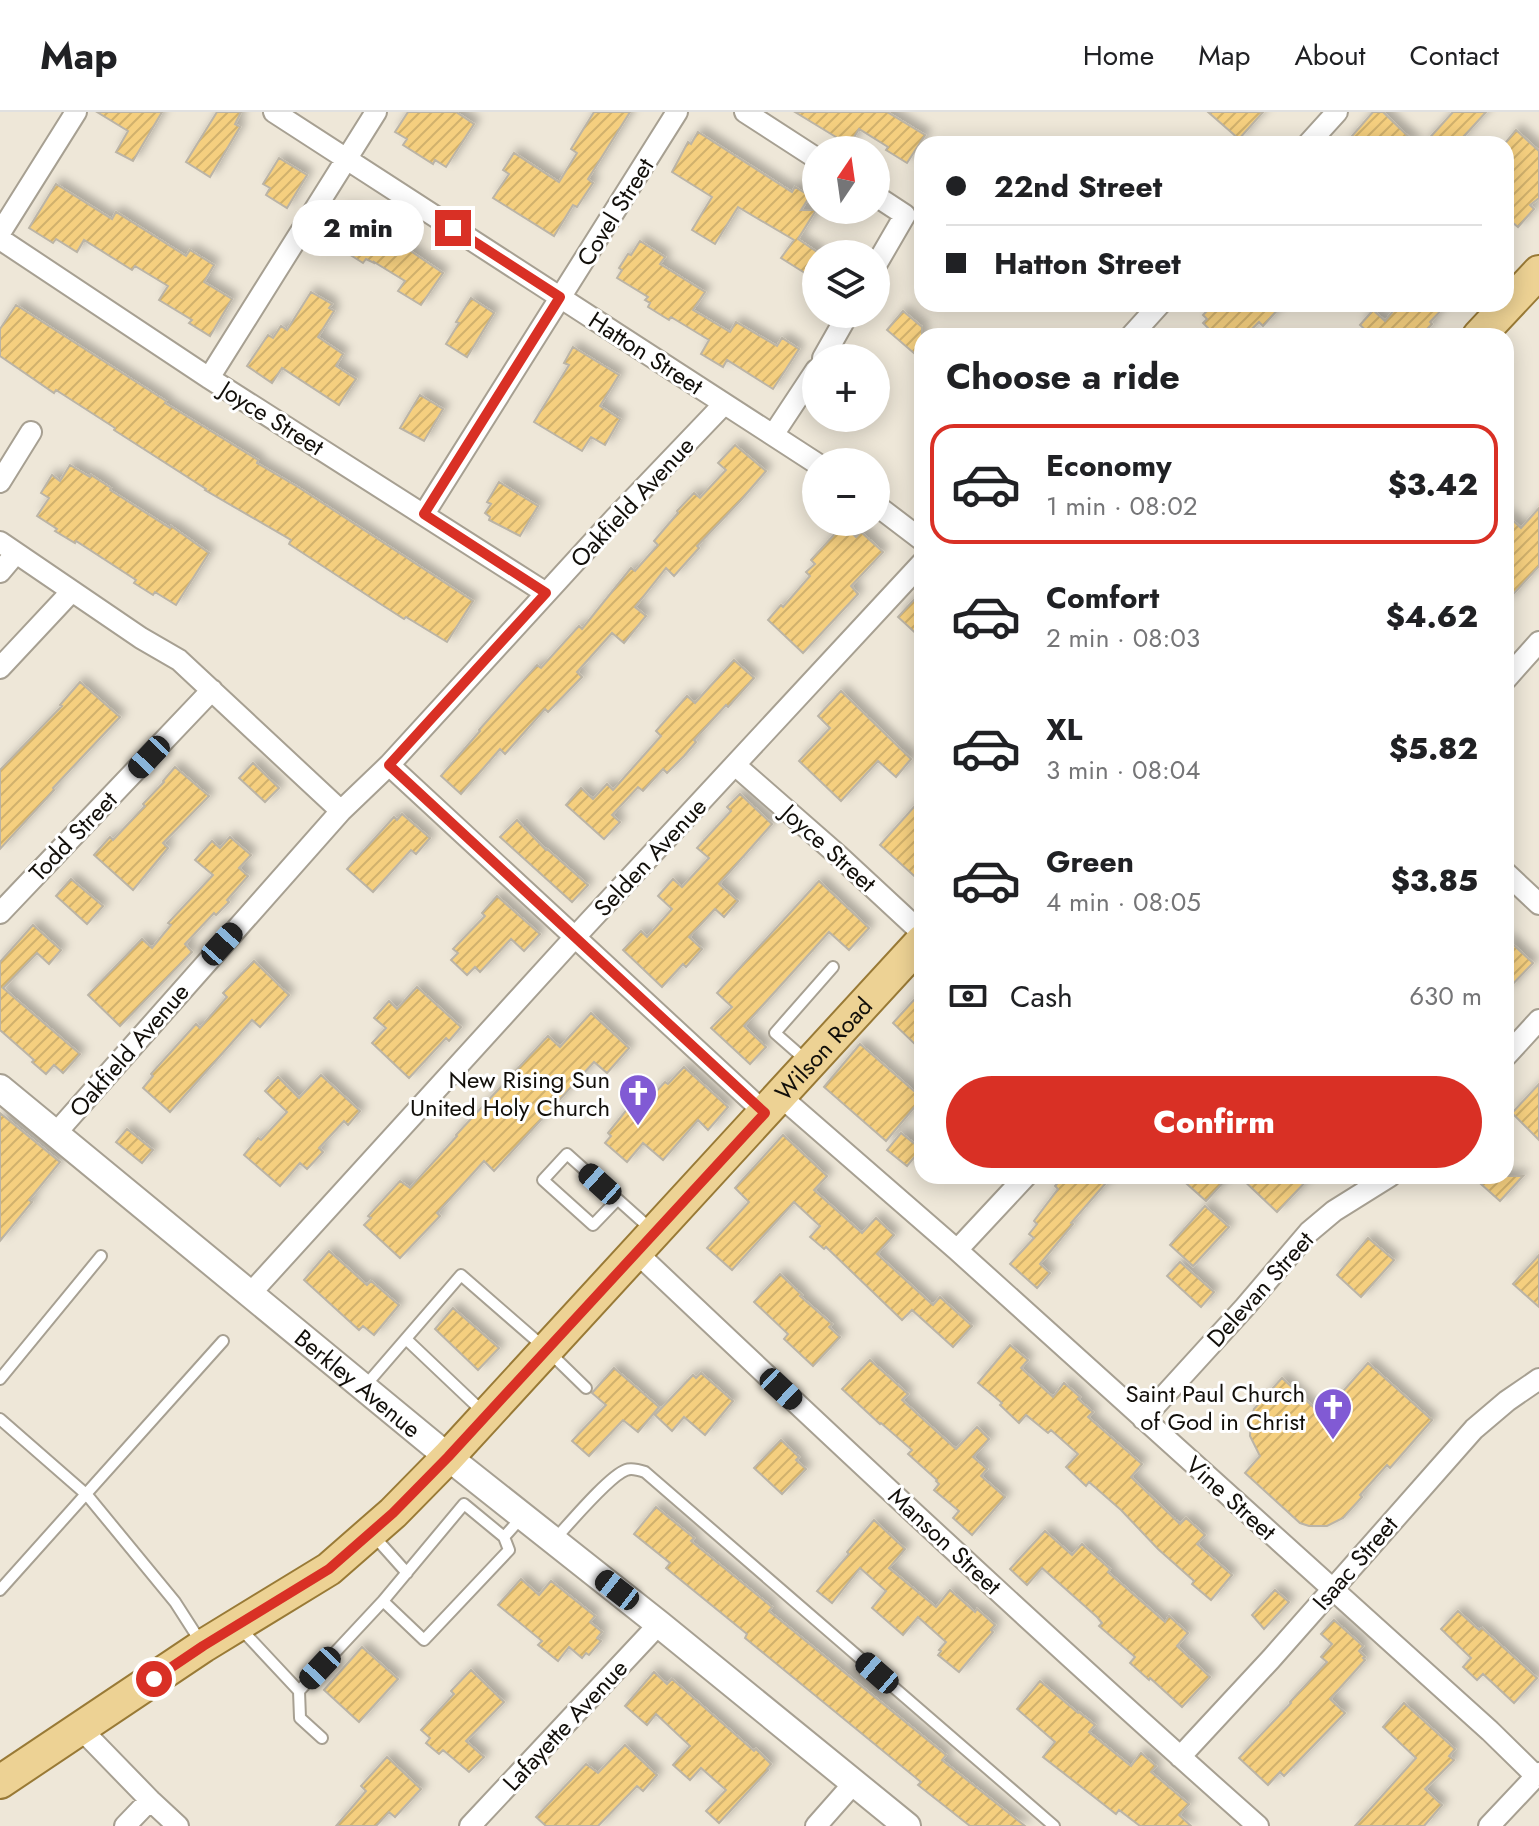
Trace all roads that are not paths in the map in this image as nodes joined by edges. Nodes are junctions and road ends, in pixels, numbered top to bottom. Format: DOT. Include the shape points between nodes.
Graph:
graph roads {
  1 [pos="76,112"];
  2 [pos="274,112"];
  3 [pos="376,112"];
  4 [pos="677,112"];
  5 [pos="745,112"];
  6 [pos="1337,112"];
  7 [pos="1315,136"];
  8 [pos="802,149"];
  9 [pos="346,159"];
  10 [pos="890,205"];
  11 [pos="0,236"];
  12 [pos="890,241"];
  13 [pos="1539,272"];
  14 [pos="560,297"];
  15 [pos="1514,299"];
  16 [pos="1153,312"];
  17 [pos="1502,312"];
  18 [pos="1138,328"];
  19 [pos="1486,328"];
  20 [pos="209,378"];
  21 [pos="802,391"];
  22 [pos="724,404"];
  23 [pos="31,432"];
  24 [pos="773,435"];
  25 [pos="802,454"];
  26 [pos="0,482"];
  27 [pos="424,514"];
  28 [pos="890,516"];
  29 [pos="914,534"];
  30 [pos="8,547"];
  31 [pos="0,572"];
  32 [pos="914,572"];
  33 [pos="72,591"];
  34 [pos="546,593"];
  35 [pos="1539,642"];
  36 [pos="0,668"];
  37 [pos="1514,670"];
  38 [pos="212,690"];
  39 [pos="389,765"];
  40 [pos="735,765"];
  41 [pos="341,811"];
  42 [pos="1514,881"];
  43 [pos="1539,904"];
  44 [pos="0,913"];
  45 [pos="914,926"];
  46 [pos="575,937"];
  47 [pos="914,950"];
  48 [pos="833,967"];
  49 [pos="1539,1020"];
  50 [pos="1514,1047"];
  51 [pos="810,1063"];
  52 [pos="0,1088"];
  53 [pos="772,1104"];
  54 [pos="56,1133"];
  55 [pos="1019,1184"];
  56 [pos="1377,1184"];
  57 [pos="617,1200"];
  58 [pos="645,1242"];
  59 [pos="957,1250"];
  60 [pos="101,1256"];
  61 [pos="250,1294"];
  62 [pos="406,1339"];
  63 [pos="223,1341"];
  64 [pos="546,1349"];
  65 [pos="0,1379"];
  66 [pos="1539,1379"];
  67 [pos="364,1388"];
  68 [pos="586,1388"];
  69 [pos="487,1415"];
  70 [pos="0,1419"];
  71 [pos="1143,1419"];
  72 [pos="448,1457"];
  73 [pos="87,1495"];
  74 [pos="523,1516"];
  75 [pos="371,1533"];
  76 [pos="504,1537"];
  77 [pos="554,1540"];
  78 [pos="407,1573"];
  79 [pos="1332,1589"];
  80 [pos="0,1590"];
  81 [pos="383,1601"];
  82 [pos="659,1624"];
  83 [pos="237,1625"];
  84 [pos="203,1646"];
  85 [pos="299,1691"];
  86 [pos="81,1729"];
  87 [pos="322,1738"];
  88 [pos="1180,1757"];
  89 [pos="1538,1775"];
  90 [pos="0,1782"];
  91 [pos="854,1783"];
  92 [pos="150,1800"];
  93 [pos="125,1826"];
  94 [pos="178,1826"];
  95 [pos="470,1826"];
  96 [pos="816,1826"];
  97 [pos="907,1826"];
  98 [pos="1054,1826"];
  99 [pos="1258,1826"];
  100 [pos="1489,1826"];
  1 -- 11 [label="street"];
  2 -- 9 [label="street, Hatton Street"];
  3 -- 9 [label="street"];
  4 -- 14 [label="street, Covel Street"];
  5 -- 8 [label="street"];
  6 -- 7 [label="street"];
  9 -- 14 [label="street, Hatton Street"];
  9 -- 20 [label="street"];
  10 -- 12 [label="street" via="905,215"];
  11 -- 20 [label="street, Joyce Street"];
  13 -- 15 [label="main road"];
  14 -- 22 [label="street, Hatton Street"];
  14 -- 27 [label="street, Covel Street"];
  16 -- 18 [label="street"];
  17 -- 19 [label="main road"];
  20 -- 27 [label="street, Joyce Street"];
  21 -- 24 [label="street"];
  22 -- 24 [label="street, Hatton Street"];
  22 -- 34 [label="street, Oakfield Avenue"];
  23 -- 26 [label="street"];
  24 -- 25 [label="street, Hatton Street"];
  27 -- 34 [label="street, Joyce Street"];
  28 -- 29 [label="street"];
  30 -- 31 [label="street"];
  30 -- 33 [label="street"];
  32 -- 40 [label="street, Selden Avenue"];
  33 -- 36 [label="street"];
  33 -- 38 [label="street" via="179,660"];
  34 -- 39 [label="street, Oakfield Avenue"];
  35 -- 37 [label="street"];
  38 -- 41 [label="street"];
  38 -- 44 [label="street, Todd Street"];
  39 -- 41 [label="street, Oakfield Avenue"];
  39 -- 46 [label="street, Vine Street"];
  40 -- 45 [label="street, Joyce Street"];
  40 -- 46 [label="street, Selden Avenue"];
  41 -- 54 [label="street, Oakfield Avenue"];
  42 -- 43 [label="street"];
  46 -- 53 [label="street, Vine Street"];
  46 -- 61 [label="street, Selden Avenue"];
  47 -- 51 [label="main road, Wilson Road"];
  48 -- 51 [label="lane" via="775,1033"];
  49 -- 50 [label="street"];
  51 -- 53 [label="main road, Wilson Road"];
  52 -- 54 [label="street, Berkley Avenue"];
  53 -- 58 [label="main road, Wilson Road"];
  53 -- 59 [label="street, Vine Street"];
  54 -- 61 [label="street, Berkley Avenue"];
  55 -- 59 [label="street"];
  56 -- 71 [label="street, Delevan Street" via="1309,1232"];
  57 -- 57 [label="lane" via="567,1154 543,1180 593,1225"];
  57 -- 58 [label="lane"];
  58 -- 64 [label="main road, Wilson Road"];
  58 -- 88 [label="street, Manson Street" via="822,1429"];
  59 -- 71 [label="street, Vine Street"];
  60 -- 65 [label="lane"];
  61 -- 67 [label="street, Berkley Avenue"];
  62 -- 64 [label="lane" via="461,1275"];
  62 -- 67 [label="lane"];
  62 -- 69 [label="lane"];
  63 -- 73 [label="lane"];
  64 -- 68 [label="lane"];
  64 -- 69 [label="main road, Wilson Road"];
  66 -- 79 [label="street, Isaac Street" via="1474,1429"];
  67 -- 72 [label="street, Berkley Avenue"];
  69 -- 72 [label="main road, Wilson Road"];
  70 -- 73 [label="lane"];
  71 -- 79 [label="street, Vine Street"];
  72 -- 74 [label="street, Berkley Avenue"];
  72 -- 75 [label="main road, Wilson Road"];
  73 -- 80 [label="lane"];
  73 -- 84 [label="lane" via="175,1602"];
  74 -- 76 [label="lane"];
  74 -- 77 [label="street, Berkley Avenue"];
  75 -- 78 [label="lane"];
  75 -- 83 [label="main road, Wilson Road" via="329,1569"];
  76 -- 78 [label="lane" via="464,1504"];
  76 -- 81 [label="lane" via="509,1550 424,1640"];
  77 -- 82 [label="street, Berkley Avenue"];
  77 -- 98 [label="lane" via="616,1477 626,1470 645,1472"];
  78 -- 81 [label="lane"];
  79 -- 88 [label="street, Isaac Street"];
  79 -- 89 [label="street, Vine Street"];
  81 -- 85 [label="lane"];
  82 -- 91 [label="street, Berkley Avenue"];
  82 -- 95 [label="street, Lafayette Avenue"];
  83 -- 84 [label="main road, Wilson Road"];
  83 -- 85 [label="lane"];
  84 -- 86 [label="main road, Wilson Road"];
  85 -- 87 [label="lane" via="300,1718"];
  86 -- 90 [label="main road, Wilson Road"];
  86 -- 92 [label="street"];
  88 -- 99 [label="street, Manson Street"];
  89 -- 100 [label="street"];
  91 -- 96 [label="street"];
  91 -- 97 [label="street, Berkley Avenue"];
  92 -- 93 [label="street"];
  92 -- 94 [label="street"];
}
